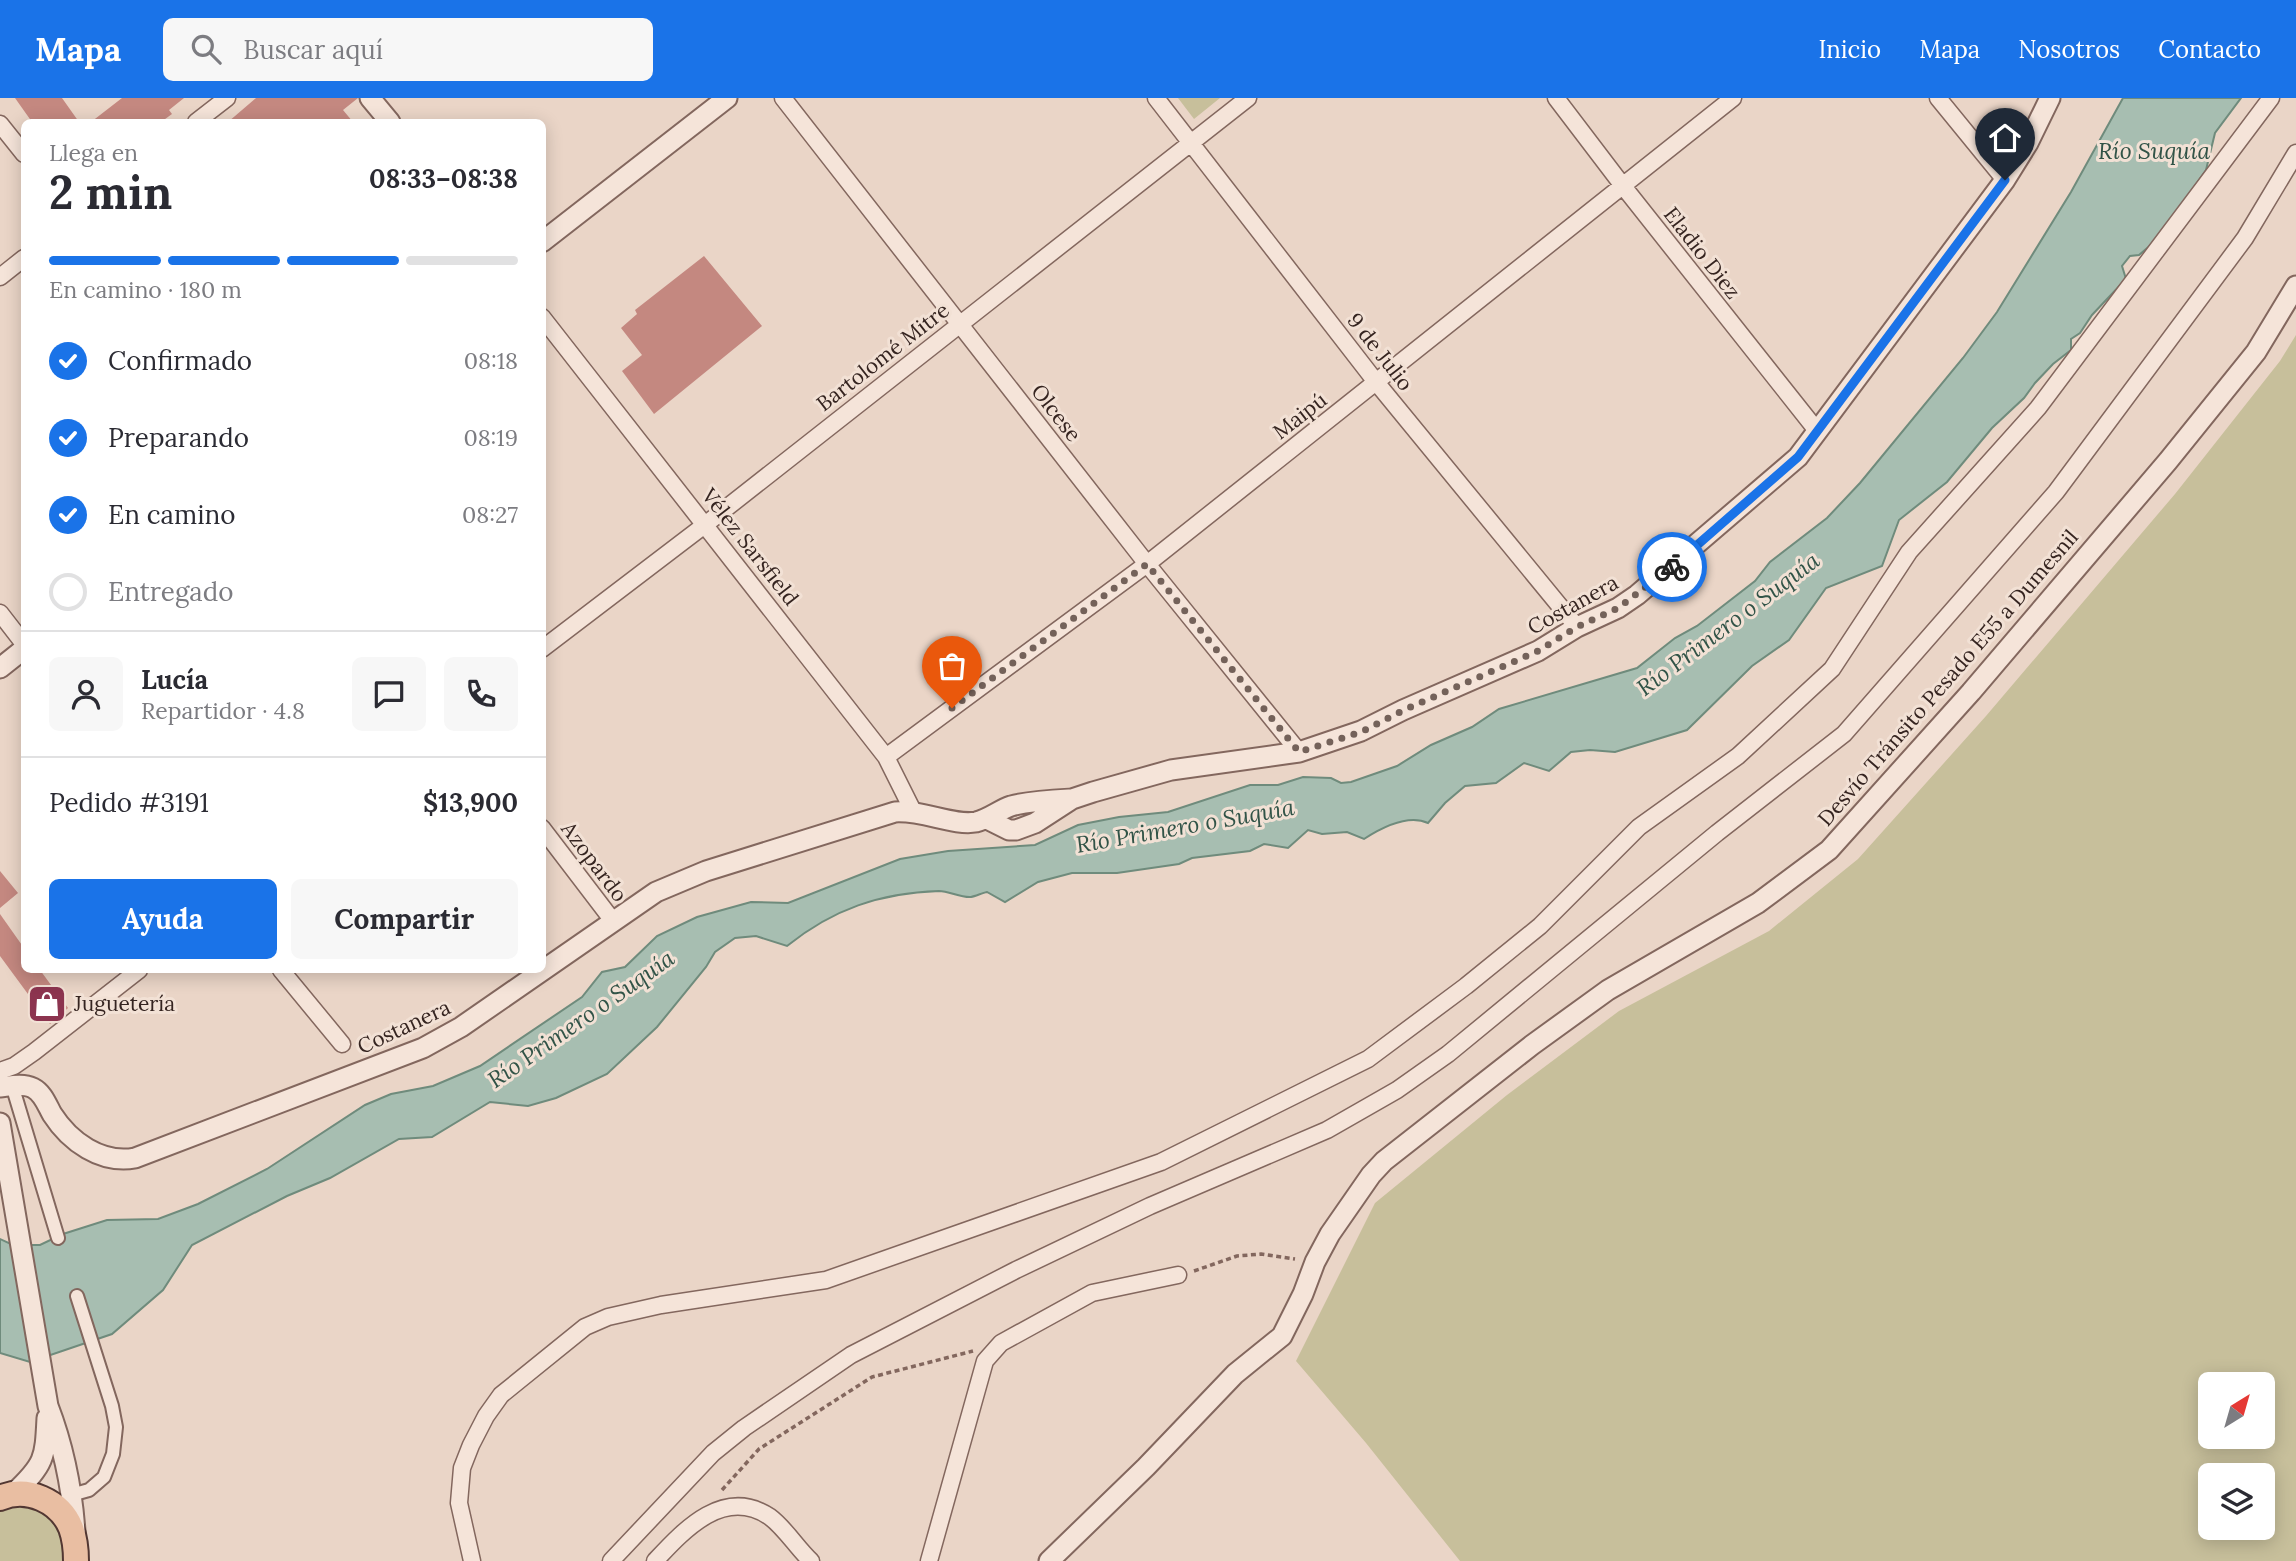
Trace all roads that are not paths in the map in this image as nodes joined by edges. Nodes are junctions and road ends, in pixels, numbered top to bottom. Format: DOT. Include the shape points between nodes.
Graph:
graph roads {
  1 [pos="227,98"];
  2 [pos="370,98"];
  3 [pos="727,98"];
  4 [pos="783,98"];
  5 [pos="1156,98"];
  6 [pos="1248,98"];
  7 [pos="1556,98"];
  8 [pos="1733,98"];
  9 [pos="1938,98"];
  10 [pos="2050,98"];
  11 [pos="2271,98"];
  12 [pos="200,119"];
  13 [pos="388,119"];
  14 [pos="0,124"];
  15 [pos="1192,143"];
  16 [pos="21,151"];
  17 [pos="2296,153"];
  18 [pos="2005,180"];
  19 [pos="1623,186"];
  20 [pos="546,239"];
  21 [pos="21,260"];
  22 [pos="0,277"];
  23 [pos="2296,286"];
  24 [pos="546,322"];
  25 [pos="960,323"];
  26 [pos="1376,382"];
  27 [pos="1818,432"];
  28 [pos="706,524"];
  29 [pos="1147,564"];
  30 [pos="0,613"];
  31 [pos="1577,627"];
  32 [pos="21,643"];
  33 [pos="546,646"];
  34 [pos="21,650"];
  35 [pos="0,668"];
  36 [pos="1299,752"];
  37 [pos="886,757"];
  38 [pos="913,811"];
  39 [pos="546,833"];
  40 [pos="613,921"];
  41 [pos="546,968"];
  42 [pos="135,973"];
  43 [pos="283,973"];
  44 [pos="539,973"];
  45 [pos="342,1044"];
  46 [pos="4,1081"];
  47 [pos="0,1123"];
  48 [pos="58,1238"];
  49 [pos="1178,1275"];
  50 [pos="77,1296"];
  51 [pos="48,1406"];
  52 [pos="5,1495"];
  53 [pos="71,1495"];
  54 [pos="75,1554"];
  55 [pos="472,1561"];
  56 [pos="611,1561"];
  57 [pos="655,1561"];
  58 [pos="811,1561"];
  59 [pos="929,1561"];
  60 [pos="1049,1561"];
  1 -- 12 [label="street"];
  2 -- 13 [label="street"];
  3 -- 20 [label="street"];
  4 -- 25 [label="street, Olcese"];
  5 -- 15 [label="street, 9 de Julio"];
  6 -- 15 [label="street, Bartolomé Mitre"];
  7 -- 19 [label="street, Eladio Diez"];
  8 -- 19 [label="street, Maipú"];
  9 -- 18 [label="street"];
  10 -- 18 [label="street, Costanera"];
  11 -- 55 [label="street" via="2038,408 1909,552 1832,669 1738,756 1639,827 1540,926 1368,1059 1161,1162 826,1280 661,1305 585,1327 501,1395 471,1446 462,1468 459,1503"];
  14 -- 16 [label="street"];
  15 -- 25 [label="street, Bartolomé Mitre"];
  15 -- 26 [label="street, 9 de Julio"];
  17 -- 56 [label="street" via="2245,238 2056,492 1844,734 1448,1054 1397,1090 1327,1130 1150,1206 850,1355 713,1453"];
  18 -- 27 [label="street, Costanera"];
  19 -- 26 [label="street, Maipú"];
  19 -- 27 [label="street, Eladio Diez"];
  21 -- 22 [label="street"];
  23 -- 60 [label="street, Desvío Tránsito Pesado E55 a Dumesnil" via="2256,352 2168,461 1829,850 1758,902 1608,990 1408,1141 1371,1175 1330,1234 1282,1336 1235,1374"];
  24 -- 28 [label="street, Vélez Sarsfield"];
  25 -- 28 [label="street, Bartolomé Mitre"];
  25 -- 29 [label="street, Olcese"];
  26 -- 29 [label="street, Maipú"];
  26 -- 31 [label="street, 9 de Julio"];
  27 -- 31 [label="street, Costanera" via="1798,457 1666,572 1618,608"];
  28 -- 33 [label="street, Bartolomé Mitre"];
  28 -- 37 [label="street, Vélez Sarsfield"];
  29 -- 36 [label="street, Olcese"];
  29 -- 37 [label="street, Maipú"];
  30 -- 32 [label="street"];
  31 -- 36 [label="street, Costanera" via="1538,651 1361,732"];
  34 -- 35 [label="street"];
  36 -- 38 [label="street, Costanera" via="1171,770 1073,799 1016,830 987,819 955,821"];
  37 -- 38 [label="street, Vélez Sarsfield"];
  38 -- 40 [label="street, Costanera" via="881,816 706,871 656,892"];
  39 -- 40 [label="street, Azopardo"];
  40 -- 41 [label="street, Costanera"];
  42 -- 46 [label="street" via="14,1066"];
  43 -- 45 [label="street"];
  44 -- 46 [label="street, Costanera" via="423,1048 135,1158 109,1158 87,1148 60,1125 41,1094"];
  46 -- 48 [label="street"];
  47 -- 51 [label="street"];
  49 -- 59 [label="street" via="1092,1293 1001,1343 985,1361"];
  50 -- 53 [label="street" via="116,1427 104,1477 89,1490"];
  51 -- 52 [label="street" via="44,1456 34,1473"];
  51 -- 53 [label="street"];
  52 -- 54 [label="main road" via="35,1496 57,1508 70,1525"];
  53 -- 54 [label="street"];
  57 -- 58 [label="street" via="695,1521 720,1510 747,1506 770,1518"];
}
